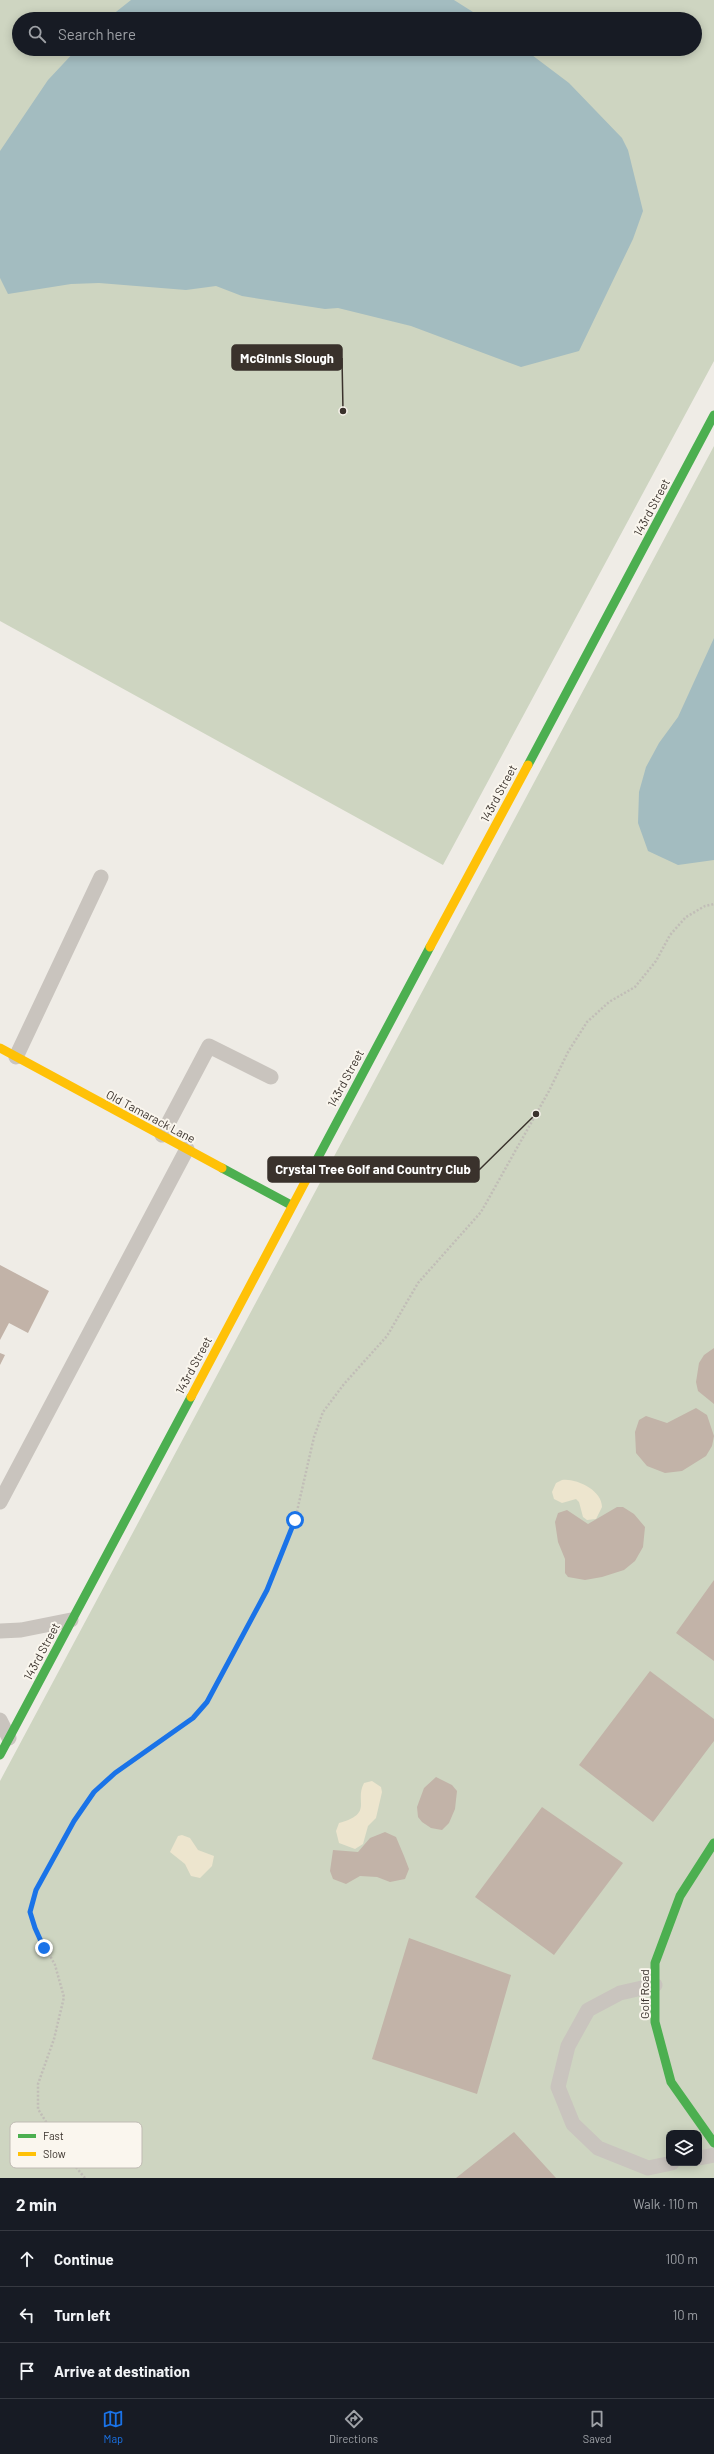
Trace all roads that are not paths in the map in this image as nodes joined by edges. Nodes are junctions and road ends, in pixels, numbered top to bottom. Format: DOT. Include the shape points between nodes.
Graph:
graph roads {
  1 [pos="714,415"];
  2 [pos="101,877"];
  3 [pos="0,1048"];
  4 [pos="16,1057"];
  5 [pos="271,1077"];
  6 [pos="162,1135"];
  7 [pos="187,1149"];
  8 [pos="291,1205"];
  9 [pos="0,1502"];
  10 [pos="71,1620"];
  11 [pos="0,1631"];
  12 [pos="0,1720"];
  13 [pos="9,1738"];
  14 [pos="0,1755"];
  15 [pos="714,1843"];
  16 [pos="655,1985"];
  17 [pos="714,2143"];
  18 [pos="714,2155"];
  19 [pos="702,2157"];
  20 [pos="666,2164"];
  1 -- 8 [label="main road, 143rd Street"];
  2 -- 4 [label="lane"];
  3 -- 4 [label="main road, Old Tamarack Lane"];
  4 -- 6 [label="main road, Old Tamarack Lane"];
  5 -- 6 [label="lane" via="209,1046"];
  6 -- 7 [label="main road, Old Tamarack Lane"];
  7 -- 8 [label="main road, Old Tamarack Lane"];
  7 -- 9 [label="lane"];
  8 -- 10 [label="main road, 143rd Street"];
  10 -- 11 [label="lane" via="20,1630"];
  10 -- 13 [label="main road, 143rd Street"];
  12 -- 13 [label="lane"];
  13 -- 14 [label="main road, 143rd Street"];
  15 -- 16 [label="main road, Golf Road" via="680,1896 655,1963"];
  16 -- 17 [label="main road, Golf Road" via="655,2022 671,2082 706,2136"];
  16 -- 20 [label="lane" via="620,1993 588,2010 568,2046 558,2087 573,2124 598,2148 648,2168"];
  18 -- 19 [label="lane"];
}
